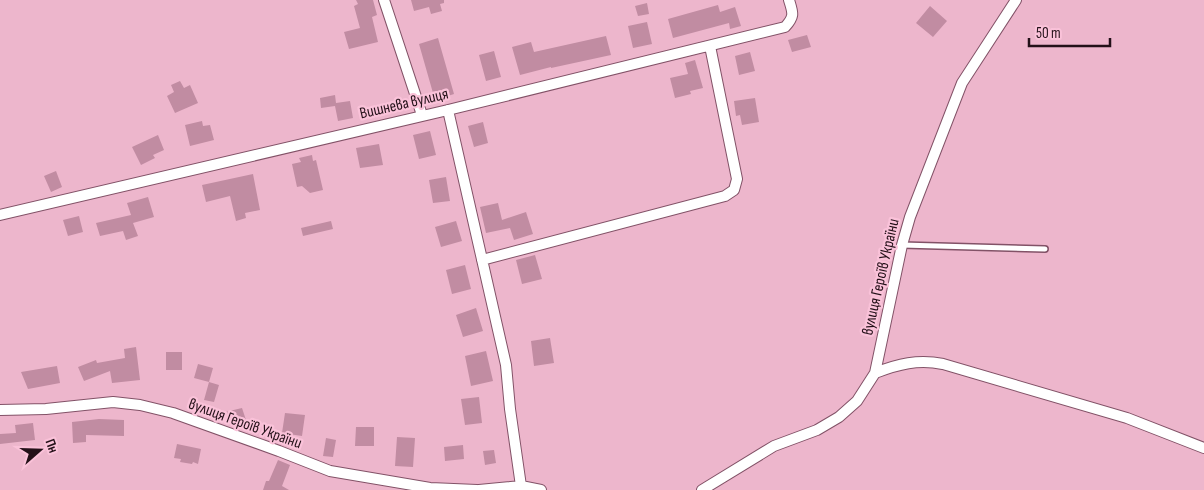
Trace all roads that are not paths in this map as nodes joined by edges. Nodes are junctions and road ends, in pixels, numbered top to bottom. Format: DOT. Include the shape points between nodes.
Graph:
graph roads {
  1 [pos="384,0"];
  2 [pos="789,0"];
  3 [pos="1016,0"];
  4 [pos="710,46"];
  5 [pos="448,110"];
  6 [pos="422,115"];
  7 [pos="0,215"];
  8 [pos="902,246"];
  9 [pos="1045,249"];
  10 [pos="482,260"];
  11 [pos="875,373"];
  12 [pos="0,410"];
  13 [pos="1204,448"];
  14 [pos="521,486"];
  15 [pos="478,490"];
  16 [pos="541,490"];
  17 [pos="702,490"];
  1 -- 6 [label="street"];
  2 -- 4 [label="street, Вишнева вулиця" via="793,14 785,27"];
  3 -- 8 [label="street, вулиця Героїв України" via="962,83"];
  4 -- 5 [label="street, Вишнева вулиця"];
  4 -- 10 [label="street" via="737,179 734,190 725,196"];
  5 -- 6 [label="street, Вишнева вулиця"];
  5 -- 10 [label="street"];
  6 -- 7 [label="street, Вишнева вулиця"];
  8 -- 9 [label="lane"];
  8 -- 11 [label="street, вулиця Героїв України"];
  10 -- 14 [label="street" via="506,365"];
  11 -- 13 [label="street" via="913,362 943,364 1127,418"];
  11 -- 17 [label="street, вулиця Героїв України" via="857,401 839,418 774,446"];
  12 -- 15 [label="street, вулиця Героїв України" via="113,402 140,405 172,413 330,472 430,488"];
  14 -- 15 [label="street, вулиця Героїв України"];
  14 -- 16 [label="street, вулиця Героїв України"];
}
